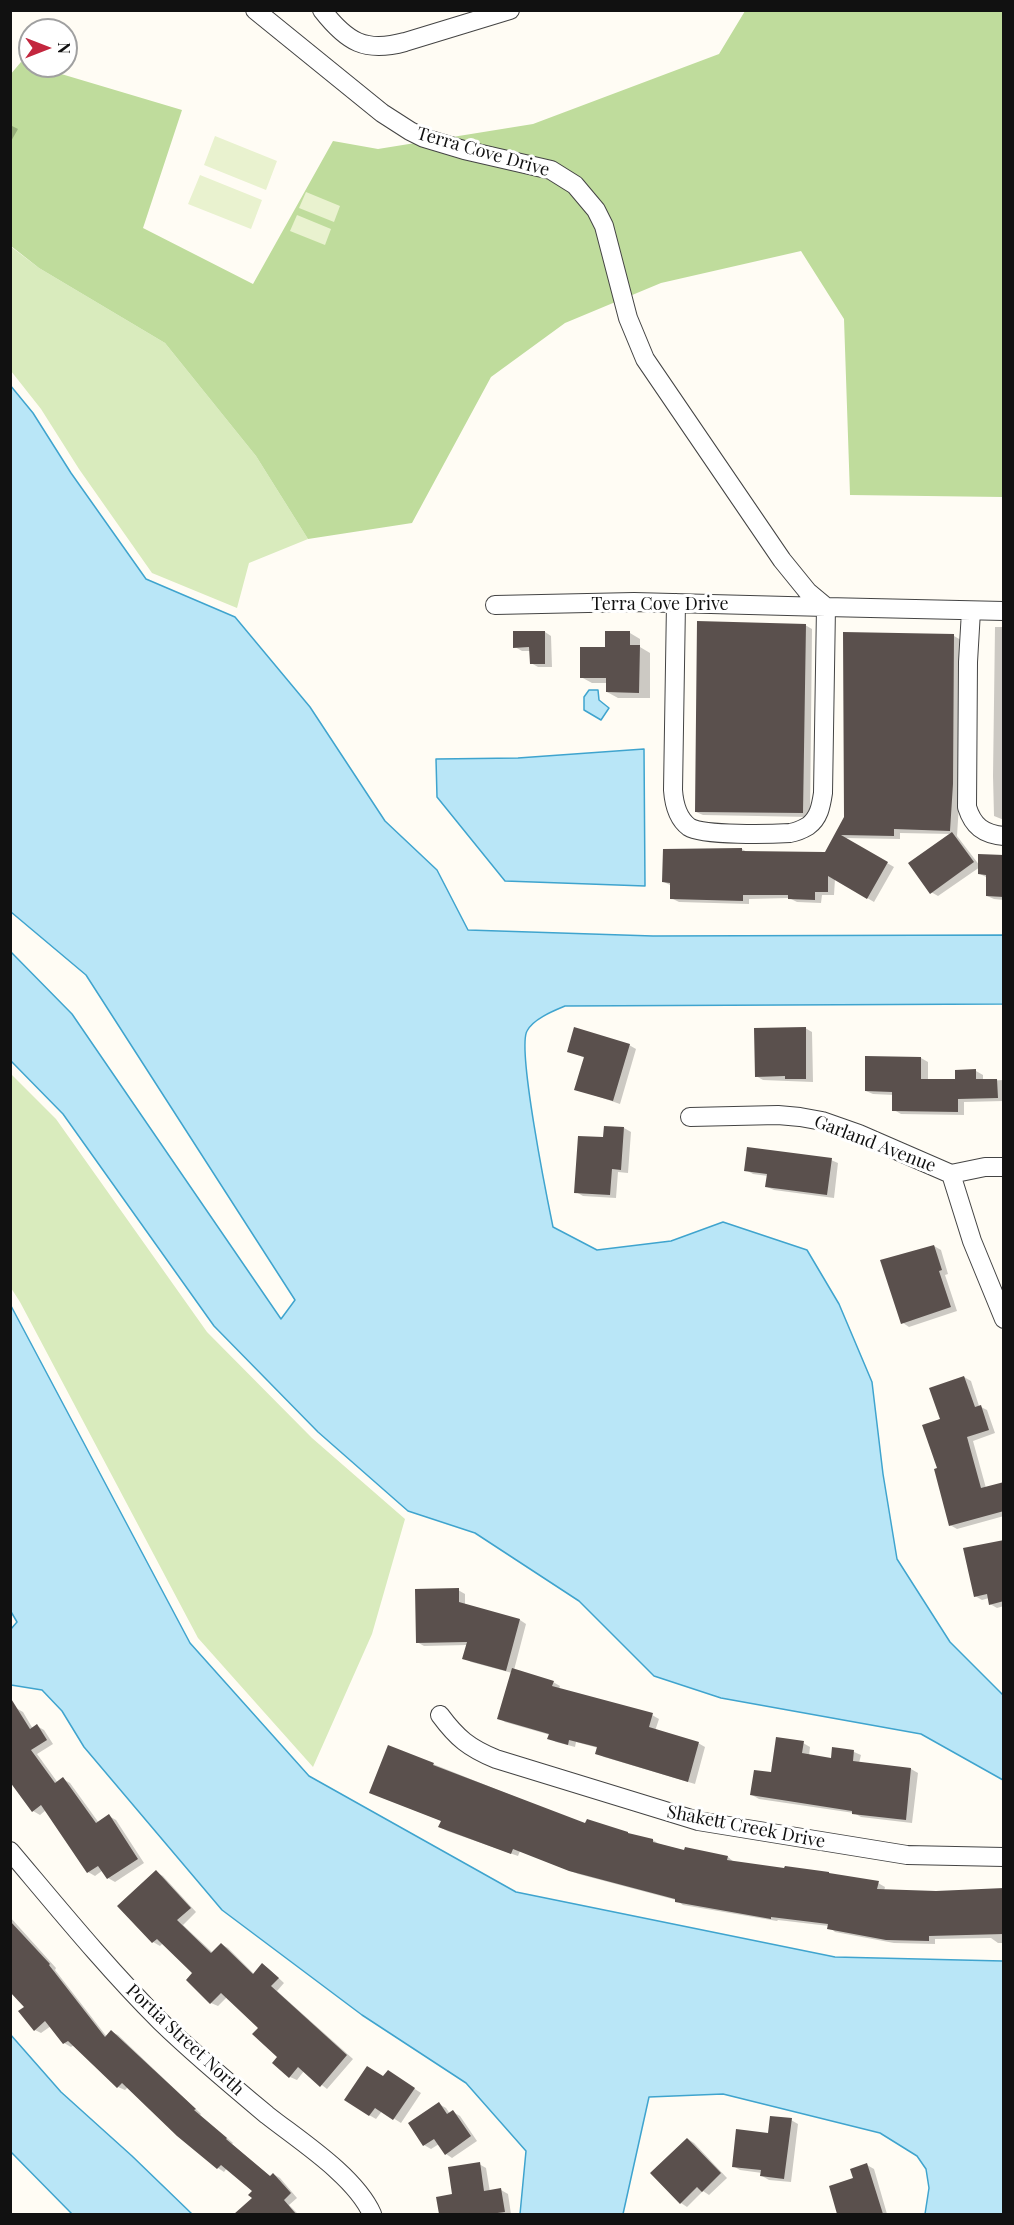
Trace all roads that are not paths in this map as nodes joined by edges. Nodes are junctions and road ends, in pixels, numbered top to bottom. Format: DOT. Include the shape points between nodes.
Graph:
graph roads {
  1 [pos="255,10"];
  2 [pos="322,10"];
  3 [pos="510,10"];
  4 [pos="676,603"];
  5 [pos="495,605"];
  6 [pos="826,607"];
  7 [pos="971,611"];
  8 [pos="1004,611"];
  9 [pos="1004,836"];
  10 [pos="690,1117"];
  11 [pos="1004,1167"];
  12 [pos="951,1174"];
  13 [pos="1004,1319"];
  14 [pos="440,1715"];
  15 [pos="10,1851"];
  16 [pos="1004,1857"];
  17 [pos="372,2214"];
  1 -- 6 [label="street, Terra Cove Drive" via="382,113 410,131 464,150 551,170 575,185 604,226 628,318 645,359 782,560"];
  2 -- 3 [label="street" via="350,40 389,47"];
  4 -- 5 [label="street, Terra Cove Drive"];
  4 -- 6 [label="street, Terra Cove Drive"];
  4 -- 6 [label="street" via="674,799 685,823 708,832 790,833 810,824 819,812 823,794"];
  6 -- 7 [label="street, Terra Cove Drive"];
  7 -- 8 [label="street, Terra Cove Drive"];
  7 -- 9 [label="street" via="967,807 981,831"];
  10 -- 12 [label="street, Garland Avenue" via="778,1115 822,1121"];
  11 -- 12 [label="street, Garland Avenue"];
  12 -- 13 [label="street, Garland Avenue" via="972,1241"];
  14 -- 16 [label="street, Shakett Creek Drive" via="468,1746 496,1759 698,1821 907,1856"];
  15 -- 17 [label="street, Portia Street North" via="162,2022 247,2099 344,2177"];
}
